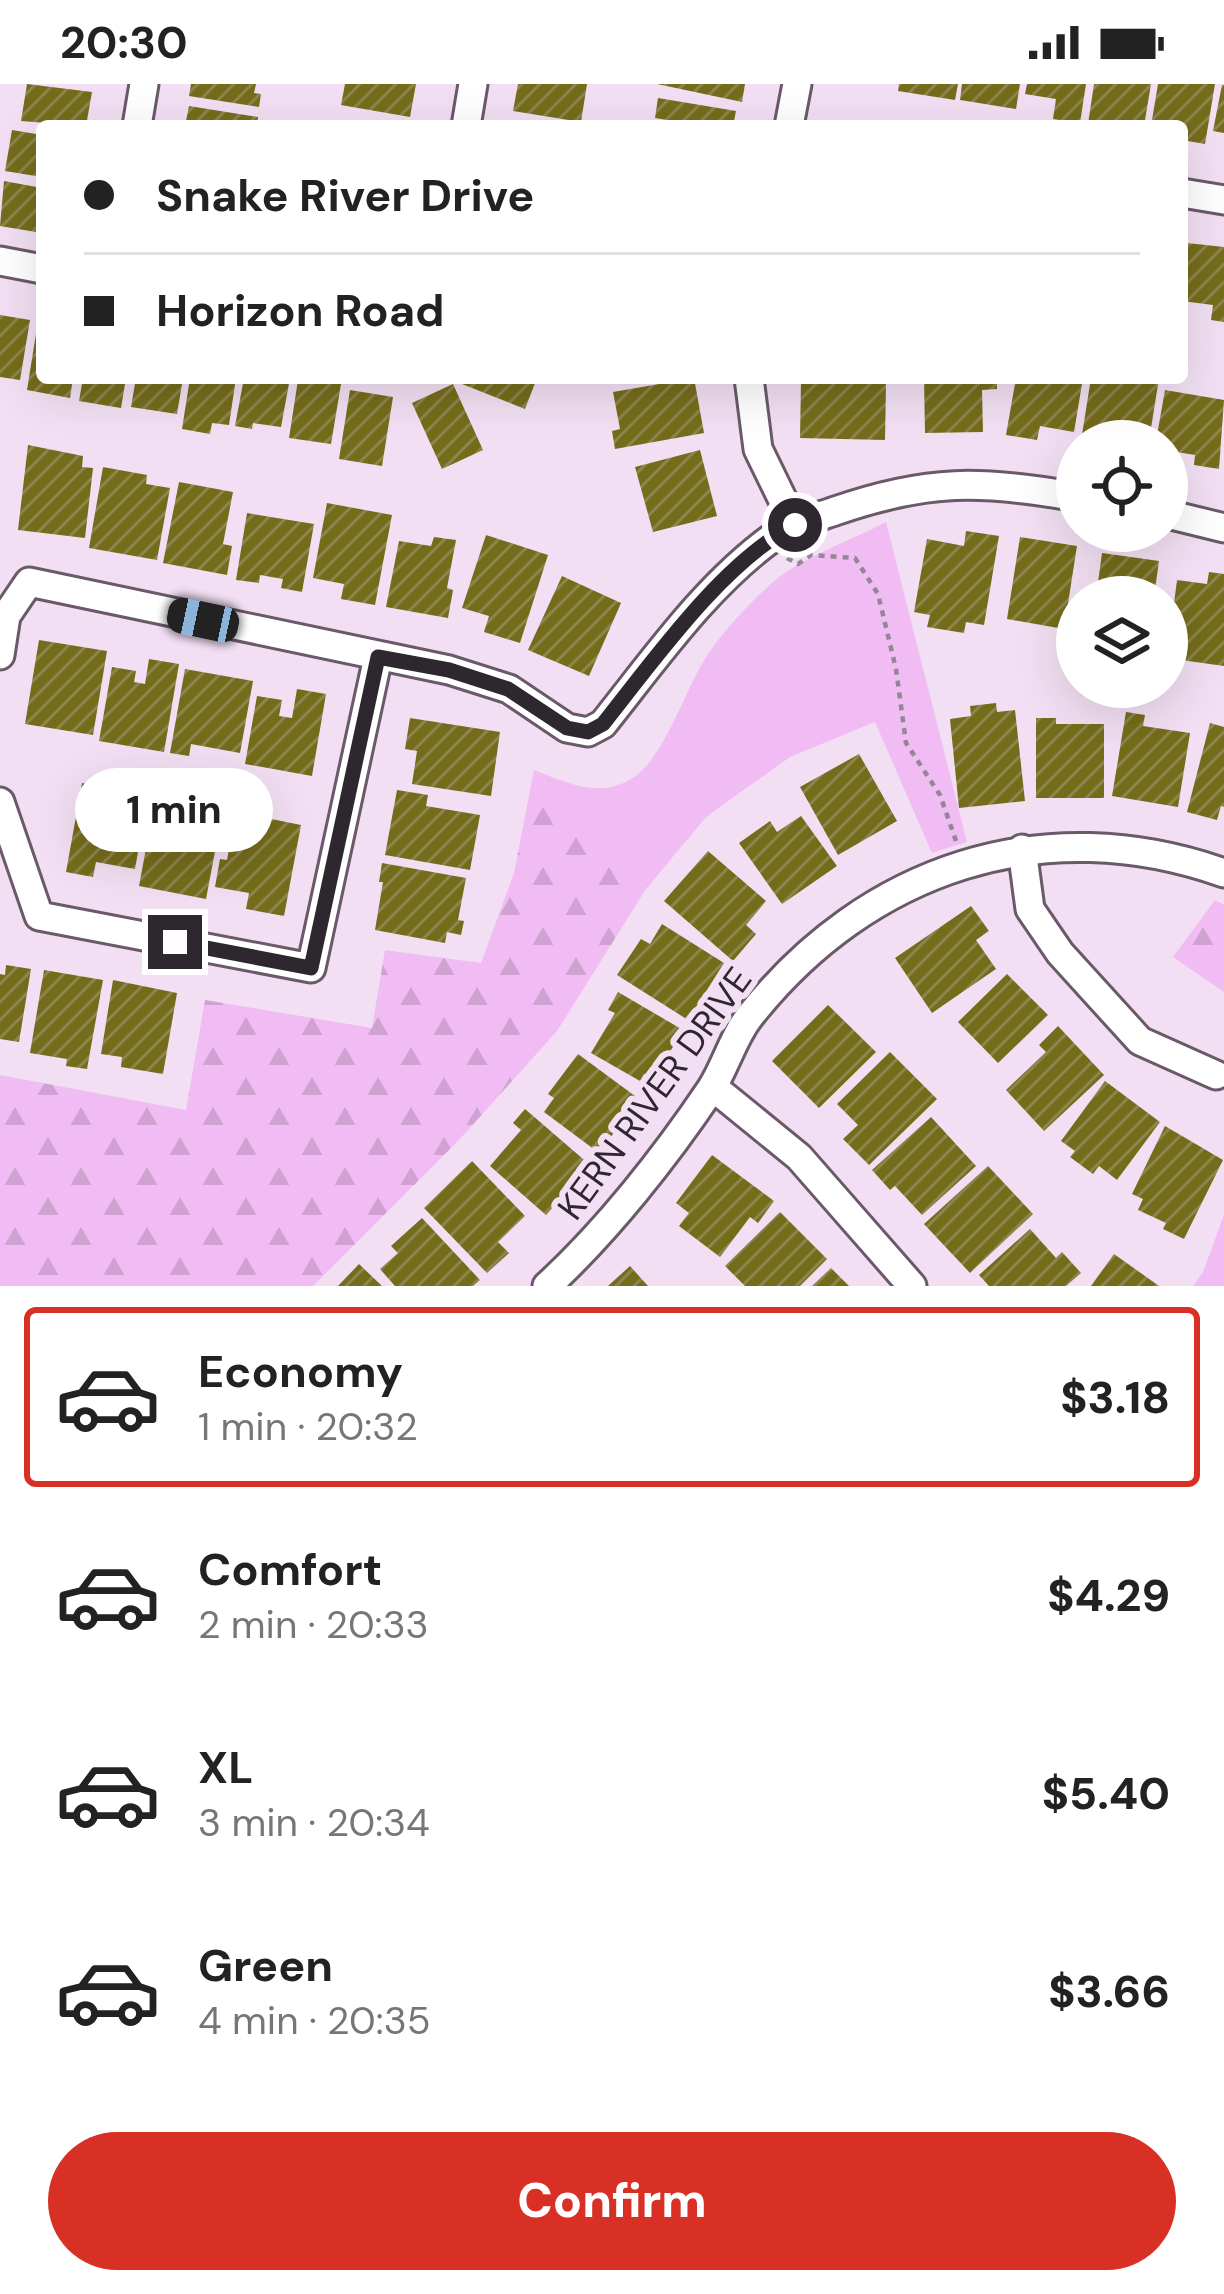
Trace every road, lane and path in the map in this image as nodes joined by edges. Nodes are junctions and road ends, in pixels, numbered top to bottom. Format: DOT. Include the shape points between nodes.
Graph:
graph roads {
  1 [pos="144,84"];
  2 [pos="473,84"];
  3 [pos="797,84"];
  4 [pos="138,120"];
  5 [pos="467,120"];
  6 [pos="790,120"];
  7 [pos="1188,194"];
  8 [pos="1224,200"];
  9 [pos="0,261"];
  10 [pos="36,268"];
  11 [pos="750,384"];
  12 [pos="1056,493"];
  13 [pos="1188,519"];
  14 [pos="1224,528"];
  15 [pos="786,530"];
  16 [pos="0,655"];
  17 [pos="378,657"];
  18 [pos="0,802"];
  19 [pos="1022,849"];
  20 [pos="963,864"];
  21 [pos="1224,872"];
  22 [pos="1216,1075"];
  23 [pos="712,1087"];
  24 [pos="547,1286"];
  25 [pos="912,1286"];
  1 -- 4 [label="street"];
  2 -- 5 [label="street"];
  3 -- 6 [label="street"];
  7 -- 8 [label="street"];
  9 -- 10 [label="street"];
  11 -- 15 [label="street" via="758,449"];
  12 -- 15 [label="street" via="1001,483 934,485"];
  13 -- 14 [label="street"];
  15 -- 17 [label="street" via="682,625 588,732 567,728 508,689"];
  15 -- 20 [label="path" via="787,559 855,558 878,594 906,743 940,795"];
  16 -- 17 [label="street" via="6,616 29,582"];
  17 -- 18 [label="street" via="311,968 39,916"];
  19 -- 20 [label="street, KERN RIVER DRIVE"];
  19 -- 21 [label="street, KERN RIVER DRIVE" via="1112,847"];
  19 -- 22 [label="street" via="1030,909 1060,953 1140,1041"];
  20 -- 23 [label="street, KERN RIVER DRIVE" via="863,909 790,968 745,1021"];
  23 -- 24 [label="street, KERN RIVER DRIVE" via="582,1254"];
  23 -- 25 [label="street" via="800,1157"];
}
